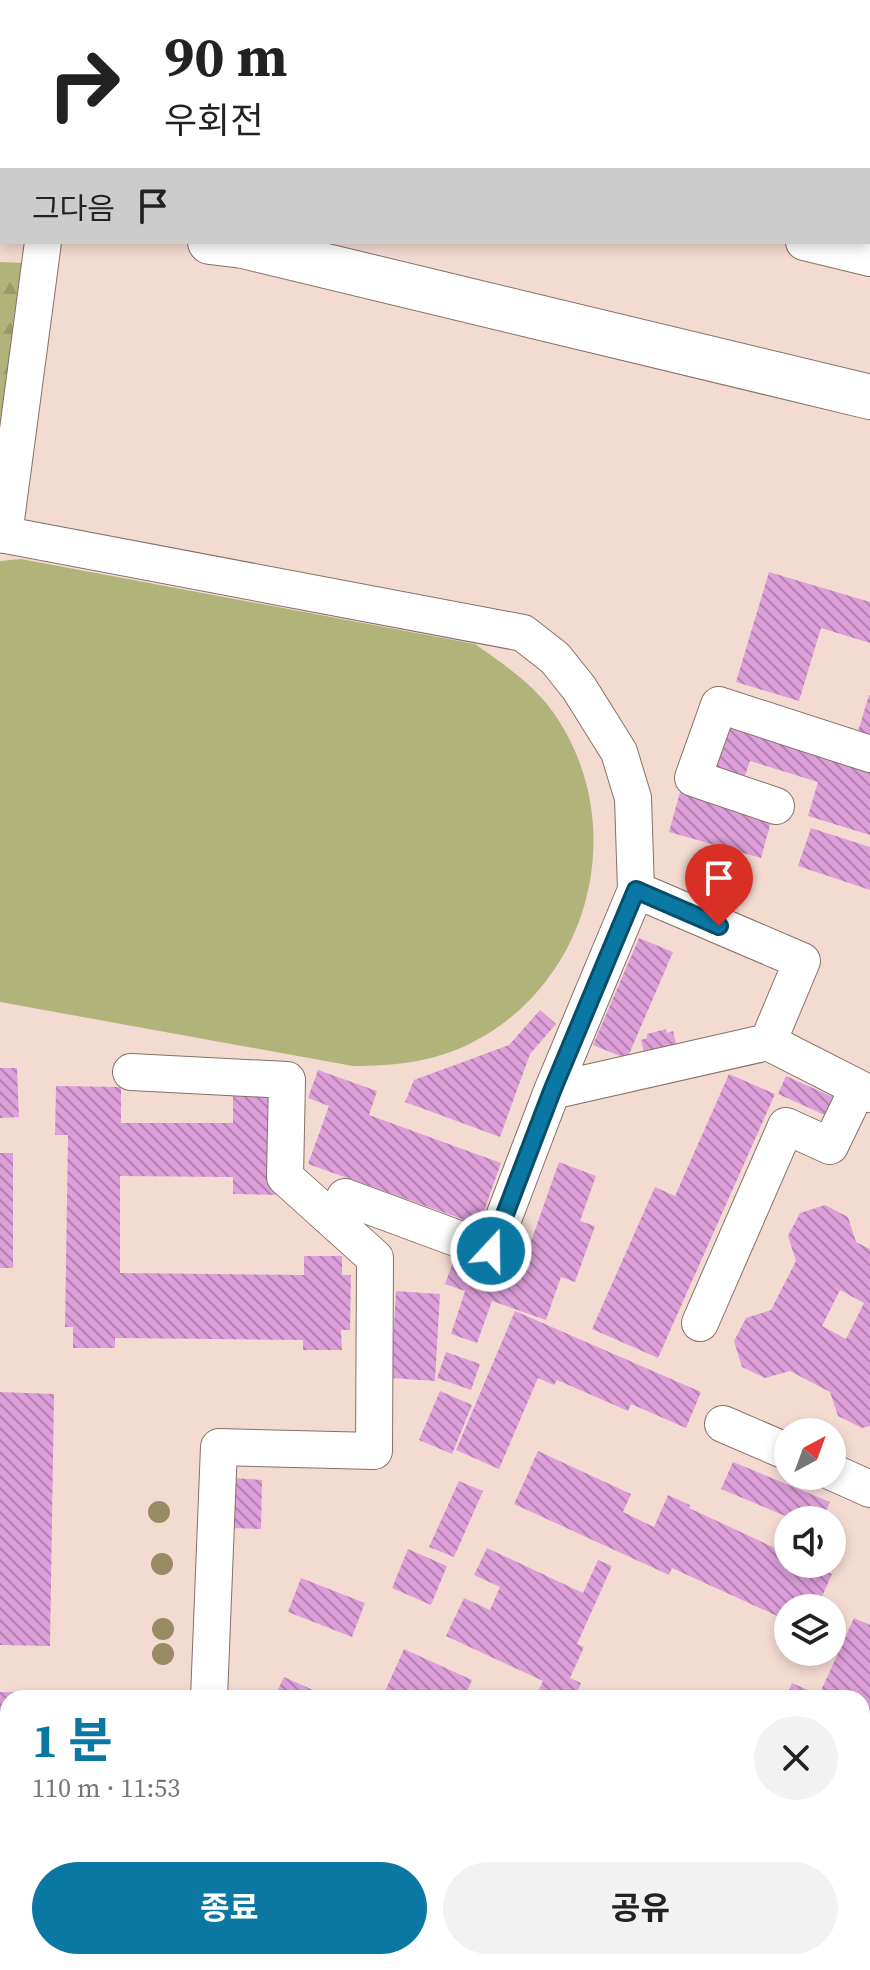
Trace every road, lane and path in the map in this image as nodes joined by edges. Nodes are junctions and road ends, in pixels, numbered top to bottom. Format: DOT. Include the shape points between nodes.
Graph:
graph roads {
  1 [pos="43,244"];
  2 [pos="222,244"];
  3 [pos="815,244"];
  4 [pos="870,258"];
  5 [pos="870,397"];
  6 [pos="2,534"];
  7 [pos="870,754"];
  8 [pos="776,806"];
  9 [pos="636,890"];
  10 [pos="768,1042"];
  11 [pos="131,1072"];
  12 [pos="552,1091"];
  13 [pos="864,1091"];
  14 [pos="345,1197"];
  15 [pos="700,1323"];
  16 [pos="723,1424"];
  17 [pos="774,1446"];
  18 [pos="846,1478"];
  19 [pos="870,1489"];
  20 [pos="209,1690"];
  1 -- 6 [label="street"];
  2 -- 5 [label="main road"];
  3 -- 4 [label="street"];
  6 -- 9 [label="street" via="523,633 555,658 619,752 633,798"];
  7 -- 8 [label="street" via="719,705 693,778"];
  9 -- 10 [label="street" via="802,961"];
  9 -- 12 [label="street"];
  10 -- 12 [label="street"];
  10 -- 13 [label="street"];
  11 -- 20 [label="street" via="287,1080 285,1177 375,1258 374,1451 219,1447"];
  12 -- 14 [label="street" via="491,1251"];
  13 -- 15 [label="street" via="830,1146 786,1126"];
  16 -- 17 [label="street"];
  18 -- 19 [label="street"];
}
